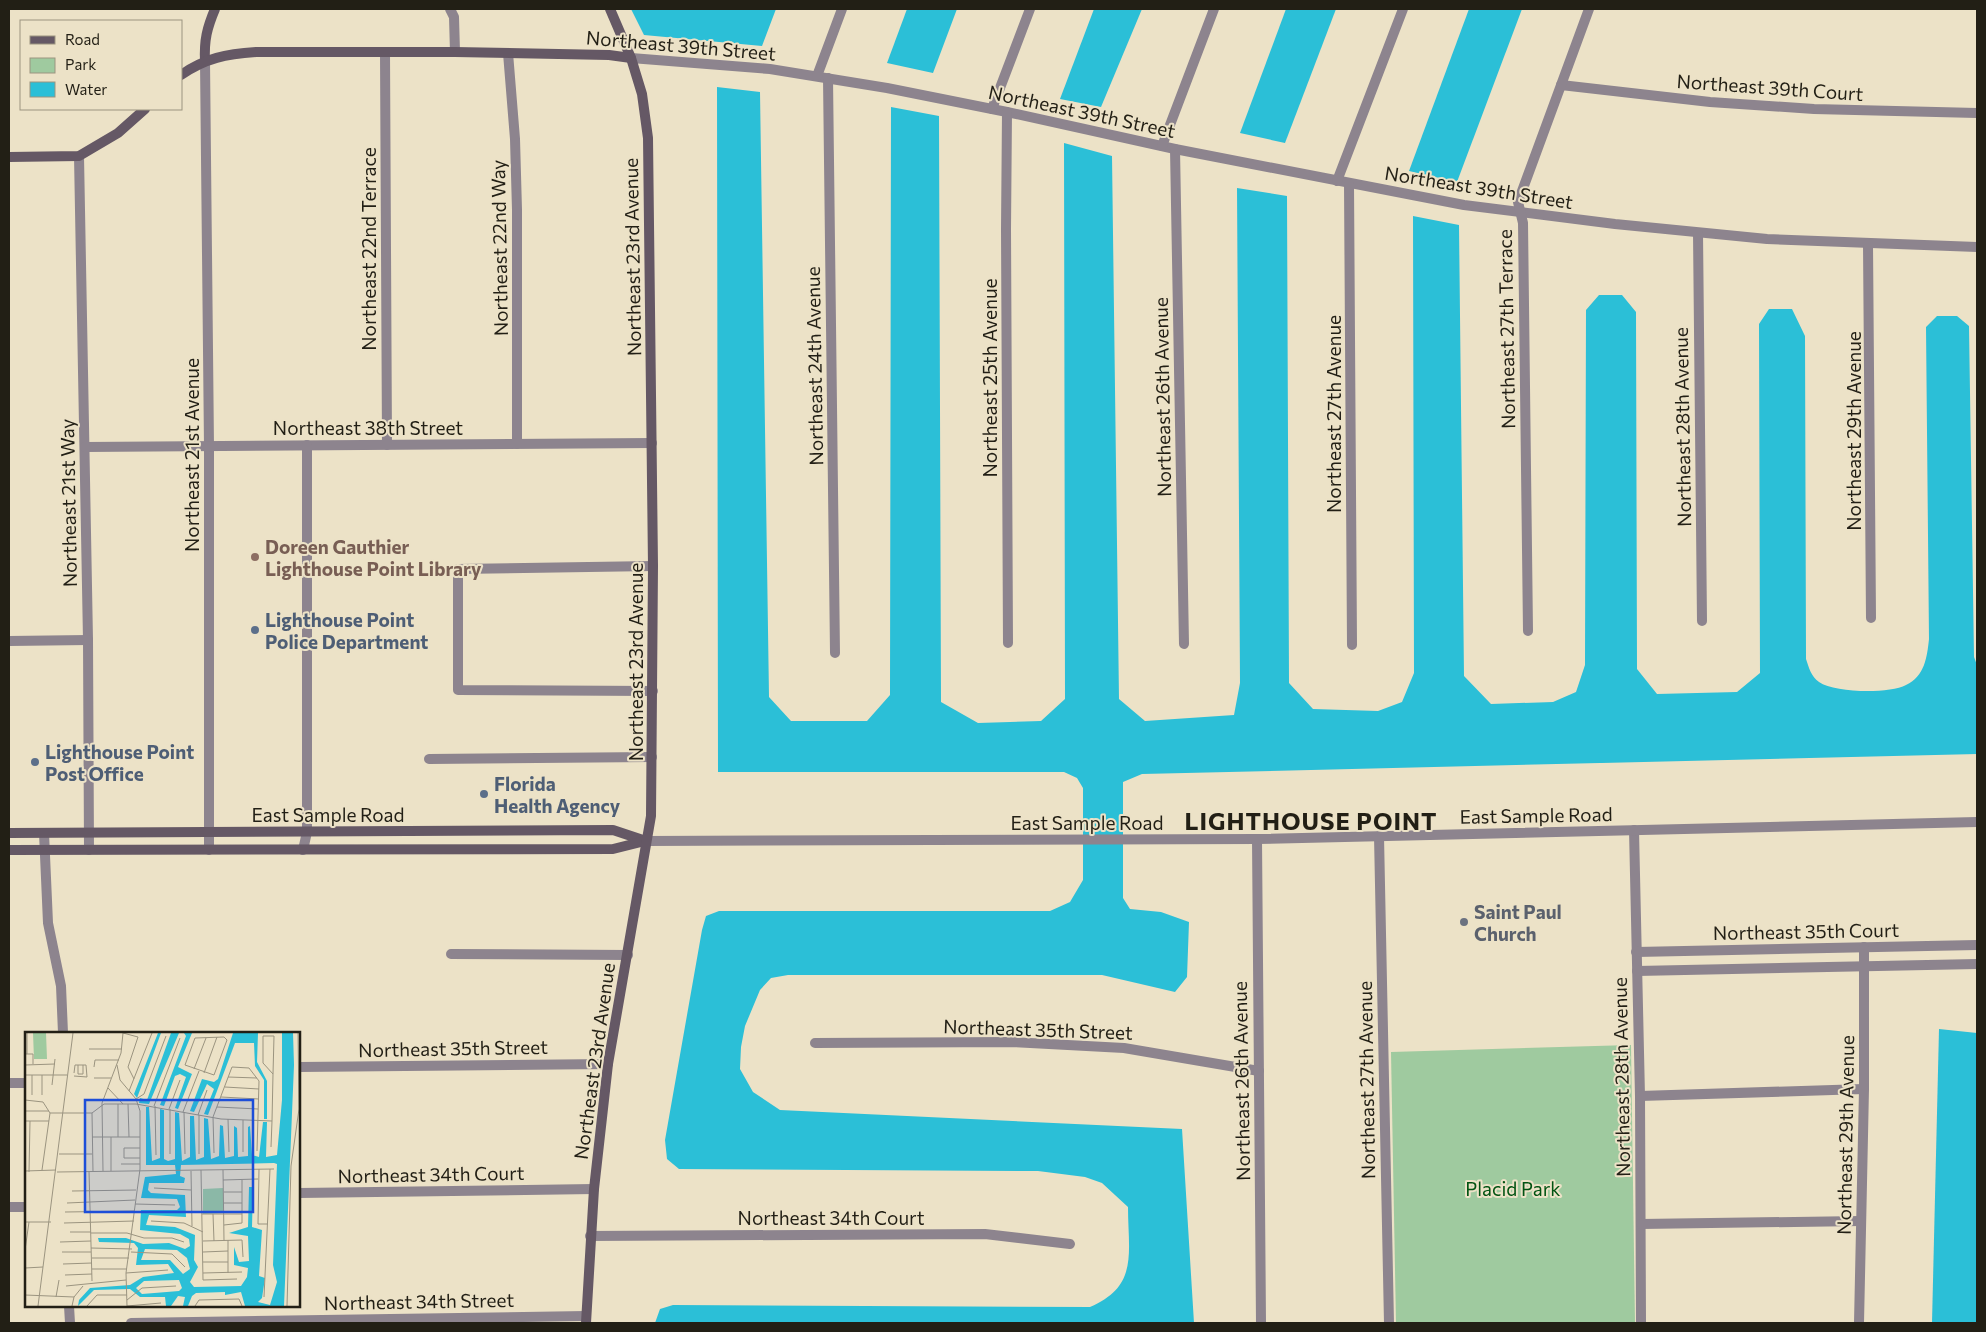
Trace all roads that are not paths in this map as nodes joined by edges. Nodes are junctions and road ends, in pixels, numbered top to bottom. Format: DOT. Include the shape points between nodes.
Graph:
graph roads {
  1 [pos="215,9"];
  2 [pos="450,9"];
  3 [pos="610,9"];
  4 [pos="842,9"];
  5 [pos="1030,9"];
  6 [pos="1214,9"];
  7 [pos="1403,9"];
  8 [pos="1589,9"];
  9 [pos="455,52"];
  10 [pos="385,53"];
  11 [pos="508,53"];
  12 [pos="631,58"];
  13 [pos="205,61"];
  14 [pos="182,74"];
  15 [pos="817,76"];
  16 [pos="828,78"];
  17 [pos="1561,85"];
  18 [pos="992,109"];
  19 [pos="144,110"];
  20 [pos="1007,112"];
  21 [pos="1977,113"];
  22 [pos="1162,146"];
  23 [pos="1175,149"];
  24 [pos="79,156"];
  25 [pos="9,157"];
  26 [pos="1338,181"];
  27 [pos="1349,184"];
  28 [pos="1519,212"];
  29 [pos="1698,233"];
  30 [pos="1868,244"];
  31 [pos="1977,247"];
  32 [pos="652,443"];
  33 [pos="518,444"];
  34 [pos="307,445"];
  35 [pos="387,445"];
  36 [pos="209,446"];
  37 [pos="85,447"];
  38 [pos="653,566"];
  39 [pos="1871,618"];
  40 [pos="1702,621"];
  41 [pos="1528,632"];
  42 [pos="88,640"];
  43 [pos="9,641"];
  44 [pos="1008,643"];
  45 [pos="1184,644"];
  46 [pos="1352,645"];
  47 [pos="835,654"];
  48 [pos="653,691"];
  49 [pos="652,757"];
  50 [pos="429,759"];
  51 [pos="1977,822"];
  52 [pos="533,830"];
  53 [pos="1634,830"];
  54 [pos="209,831"];
  55 [pos="44,832"];
  56 [pos="89,832"];
  57 [pos="307,832"];
  58 [pos="9,833"];
  59 [pos="1379,836"];
  60 [pos="1257,839"];
  61 [pos="646,841"];
  62 [pos="533,849"];
  63 [pos="9,850"];
  64 [pos="45,850"];
  65 [pos="89,850"];
  66 [pos="209,850"];
  67 [pos="303,850"];
  68 [pos="1977,945"];
  69 [pos="1864,947"];
  70 [pos="1636,952"];
  71 [pos="451,954"];
  72 [pos="628,955"];
  73 [pos="1977,964"];
  74 [pos="1864,966"];
  75 [pos="1636,971"];
  76 [pos="63,1032"];
  77 [pos="815,1043"];
  78 [pos="608,1064"];
  79 [pos="300,1067"];
  80 [pos="1259,1071"];
  81 [pos="9,1083"];
  82 [pos="25,1083"];
  83 [pos="1864,1089"];
  84 [pos="1640,1096"];
  85 [pos="594,1189"];
  86 [pos="300,1193"];
  87 [pos="9,1207"];
  88 [pos="25,1207"];
  89 [pos="1861,1220"];
  90 [pos="1641,1224"];
  91 [pos="590,1236"];
  92 [pos="1070,1244"];
  93 [pos="69,1307"];
  94 [pos="586,1320"];
  95 [pos="70,1323"];
  96 [pos="131,1323"];
  97 [pos="1261,1323"];
  98 [pos="1389,1323"];
  99 [pos="1641,1323"];
  100 [pos="1859,1323"];
  1 -- 13 [label="street" via="204,41"];
  2 -- 9 [label="street" via="454,17"];
  3 -- 12 [label="street, Northeast 23rd Avenue"];
  4 -- 15 [label="street"];
  5 -- 18 [label="street"];
  6 -- 22 [label="street"];
  7 -- 26 [label="street"];
  8 -- 17 [label="street, Northeast 27th Terrace"];
  9 -- 10 [label="street, Northeast 39th Street"];
  9 -- 11 [label="street, Northeast 39th Street"];
  10 -- 13 [label="street, Northeast 39th Street" via="256,52 230,54"];
  10 -- 35 [label="street, Northeast 22nd Terrace"];
  11 -- 12 [label="street, Northeast 39th Street"];
  11 -- 33 [label="street, Northeast 22nd Way" via="515,139"];
  12 -- 15 [label="street, Northeast 39th Street" via="711,63"];
  12 -- 32 [label="street, Northeast 23rd Avenue" via="642,94 648,138"];
  13 -- 14 [label="street, Northeast 39th Street"];
  13 -- 36 [label="street, Northeast 21st Avenue"];
  15 -- 16 [label="street, Northeast 39th Street"];
  16 -- 18 [label="street, Northeast 39th Street"];
  16 -- 47 [label="street, Northeast 24th Avenue"];
  17 -- 21 [label="street, Northeast 39th Court" via="1748,105"];
  17 -- 28 [label="street, Northeast 27th Terrace" via="1518,202"];
  18 -- 20 [label="street, Northeast 39th Street"];
  19 -- 24 [label="street" via="118,133"];
  20 -- 22 [label="street, Northeast 39th Street"];
  20 -- 44 [label="street, Northeast 25th Avenue"];
  22 -- 23 [label="street, Northeast 39th Street"];
  23 -- 26 [label="street, Northeast 39th Street"];
  23 -- 45 [label="street, Northeast 26th Avenue"];
  24 -- 25 [label="street"];
  24 -- 37 [label="street, Northeast 21st Way"];
  26 -- 27 [label="street, Northeast 39th Street"];
  27 -- 28 [label="street, Northeast 39th Street"];
  27 -- 46 [label="street, Northeast 27th Avenue"];
  28 -- 29 [label="street, Northeast 39th Street"];
  28 -- 41 [label="street, Northeast 27th Terrace" via="1523,223"];
  29 -- 30 [label="street, Northeast 39th Street"];
  29 -- 40 [label="street, Northeast 28th Avenue"];
  30 -- 31 [label="street, Northeast 39th Street"];
  30 -- 39 [label="street, Northeast 29th Avenue"];
  32 -- 33 [label="street, Northeast 38th Street"];
  32 -- 38 [label="street, Northeast 23rd Avenue"];
  33 -- 35 [label="street, Northeast 38th Street"];
  34 -- 35 [label="street, Northeast 38th Street"];
  34 -- 36 [label="street, Northeast 38th Street"];
  34 -- 57 [label="street"];
  36 -- 37 [label="street, Northeast 38th Street"];
  36 -- 54 [label="street, Northeast 21st Avenue"];
  37 -- 42 [label="street, Northeast 21st Way"];
  38 -- 48 [label="street, Northeast 23rd Avenue"];
  38 -- 48 [label="street" via="458,568 458,690"];
  42 -- 43 [label="street"];
  42 -- 56 [label="street, Northeast 21st Way"];
  48 -- 49 [label="street, Northeast 23rd Avenue"];
  49 -- 50 [label="street"];
  49 -- 61 [label="street, Northeast 23rd Avenue" via="651,816"];
  51 -- 53 [label="street, East Sample Road"];
  52 -- 57 [label="street, East Sample Road"];
  52 -- 61 [label="street, East Sample Road" via="613,830"];
  52 -- 62 [label="street"];
  53 -- 59 [label="street, East Sample Road"];
  53 -- 70 [label="street, Northeast 28th Avenue"];
  54 -- 56 [label="street, East Sample Road"];
  54 -- 57 [label="street, East Sample Road"];
  54 -- 66 [label="street, Northeast 21st Avenue"];
  55 -- 56 [label="street, East Sample Road"];
  55 -- 58 [label="street, East Sample Road"];
  55 -- 64 [label="street"];
  56 -- 65 [label="street, Northeast 21st Way"];
  57 -- 67 [label="street"];
  59 -- 60 [label="street, East Sample Road"];
  59 -- 98 [label="street, Northeast 27th Avenue"];
  60 -- 61 [label="street, East Sample Road"];
  60 -- 80 [label="street, Northeast 26th Avenue"];
  61 -- 62 [label="street, East Sample Road" via="613,849"];
  61 -- 72 [label="street, Northeast 23rd Avenue"];
  62 -- 67 [label="street, East Sample Road"];
  63 -- 64 [label="street, East Sample Road"];
  64 -- 65 [label="street, East Sample Road"];
  64 -- 76 [label="street" via="48,924 61,986"];
  65 -- 66 [label="street, East Sample Road"];
  66 -- 67 [label="street, East Sample Road"];
  68 -- 69 [label="street, Northeast 35th Court"];
  69 -- 70 [label="street, Northeast 35th Court"];
  69 -- 74 [label="street, Northeast 29th Avenue"];
  70 -- 75 [label="street, Northeast 28th Avenue"];
  71 -- 72 [label="street"];
  72 -- 78 [label="street, Northeast 23rd Avenue"];
  73 -- 74 [label="street, Northeast 35th Court"];
  74 -- 75 [label="street, Northeast 35th Court"];
  74 -- 83 [label="street, Northeast 29th Avenue"];
  75 -- 84 [label="street, Northeast 28th Avenue"];
  77 -- 80 [label="street, Northeast 35th Street" via="1012,1042 1124,1048"];
  78 -- 79 [label="street, Northeast 35th Street"];
  78 -- 85 [label="street, Northeast 23rd Avenue"];
  80 -- 97 [label="street, Northeast 26th Avenue"];
  81 -- 82 [label="street"];
  83 -- 84 [label="street"];
  83 -- 89 [label="street, Northeast 29th Avenue"];
  84 -- 90 [label="street, Northeast 28th Avenue"];
  85 -- 86 [label="street, Northeast 34th Court"];
  85 -- 91 [label="street, Northeast 23rd Avenue"];
  87 -- 88 [label="street"];
  89 -- 90 [label="street"];
  89 -- 100 [label="street, Northeast 29th Avenue"];
  90 -- 99 [label="street, Northeast 28th Avenue"];
  91 -- 92 [label="street, Northeast 34th Court" via="985,1234"];
  91 -- 94 [label="street, Northeast 23rd Avenue"];
  93 -- 95 [label="street"];
  94 -- 96 [label="street, Northeast 34th Street"];
}
